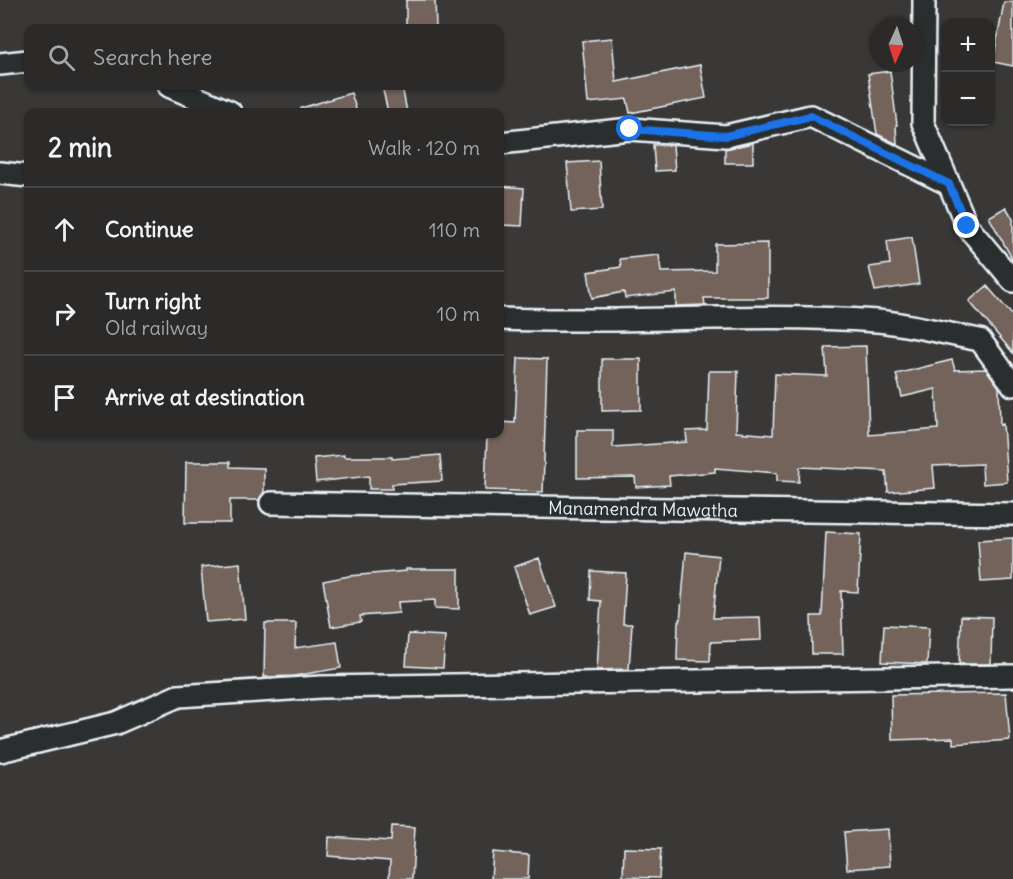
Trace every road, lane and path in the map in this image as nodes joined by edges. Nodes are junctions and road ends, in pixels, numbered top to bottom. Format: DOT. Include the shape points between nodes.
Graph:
graph roads {
  1 [pos="924,0"];
  2 [pos="24,61"];
  3 [pos="0,64"];
  4 [pos="179,90"];
  5 [pos="221,108"];
  6 [pos="504,143"];
  7 [pos="0,173"];
  8 [pos="24,176"];
  9 [pos="949,184"];
  10 [pos="1013,281"];
  11 [pos="504,319"];
  12 [pos="1013,385"];
  13 [pos="272,503"];
  14 [pos="1013,514"];
  15 [pos="1013,676"];
  16 [pos="0,751"];
  1 -- 9 [label="street" via="922,123"];
  2 -- 3 [label="street"];
  4 -- 5 [label="street"];
  6 -- 9 [label="street" via="630,129 726,136 811,116"];
  7 -- 8 [label="street"];
  9 -- 10 [label="street" via="967,226"];
  11 -- 12 [label="street" via="564,322 791,317 880,321 980,340"];
  13 -- 14 [label="street, Manamendra Mawatha"];
  15 -- 16 [label="street" via="333,687 178,696 116,723"];
}
